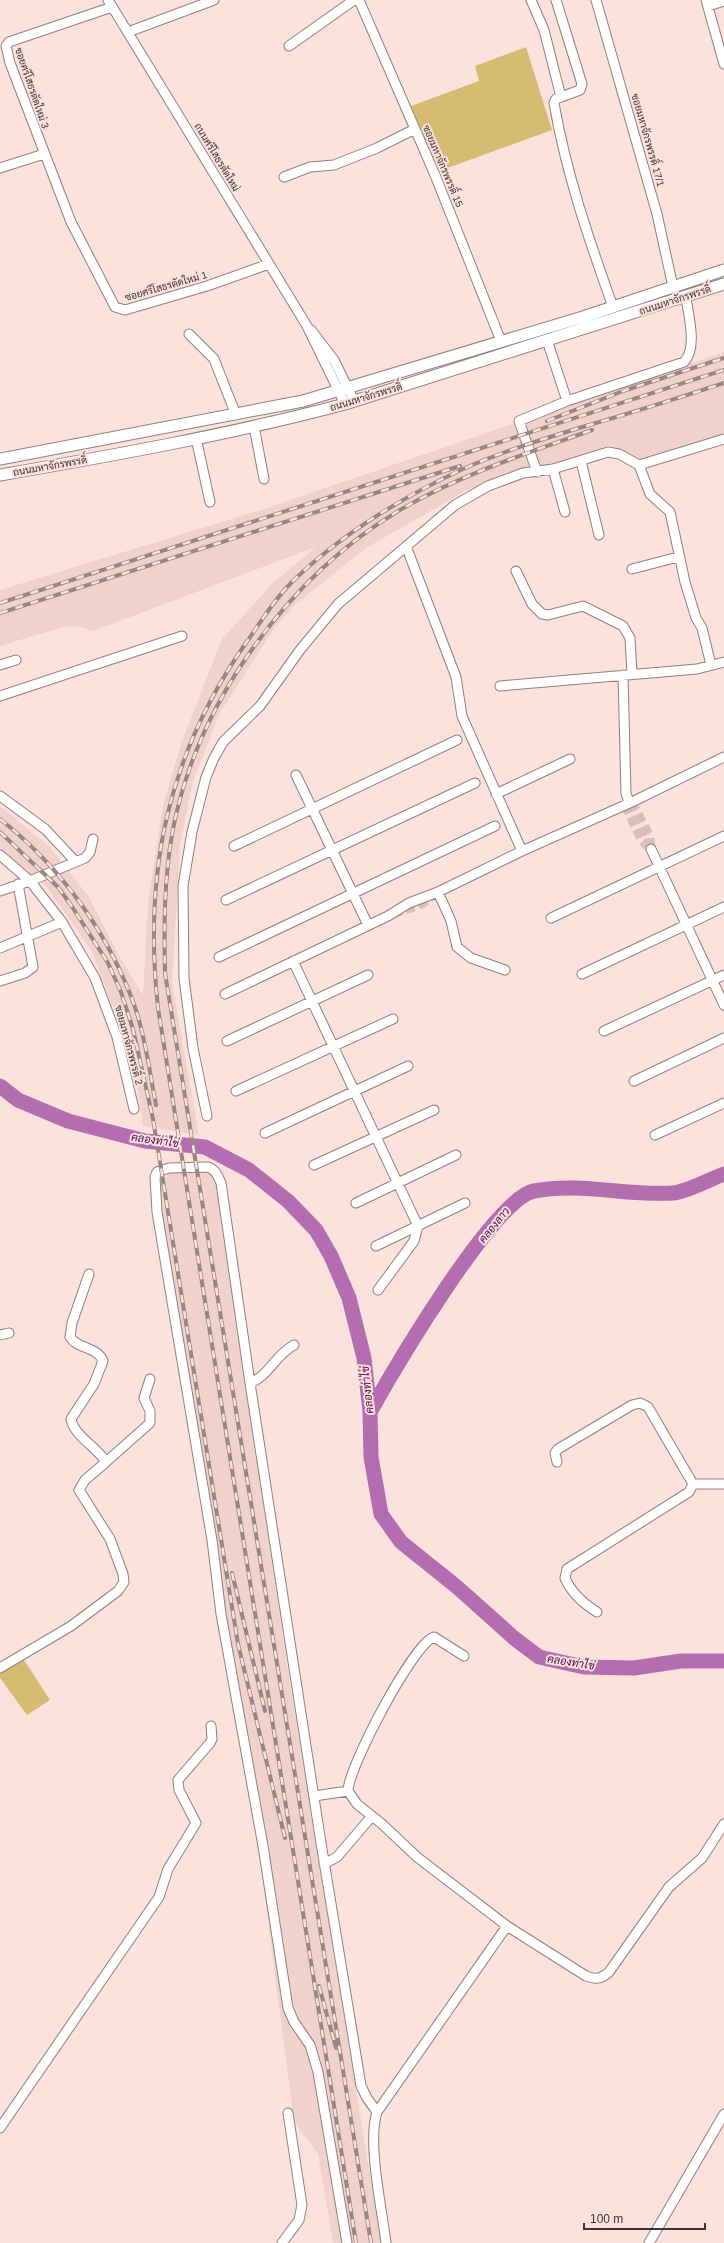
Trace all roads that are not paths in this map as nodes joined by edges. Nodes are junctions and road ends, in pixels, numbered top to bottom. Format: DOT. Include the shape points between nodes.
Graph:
graph roads {
  1 [pos="214,0"];
  2 [pos="354,0"];
  3 [pos="359,0"];
  4 [pos="531,0"];
  5 [pos="556,0"];
  6 [pos="596,0"];
  7 [pos="724,1"];
  8 [pos="110,3"];
  9 [pos="707,3"];
  10 [pos="128,32"];
  11 [pos="289,46"];
  12 [pos="724,64"];
  13 [pos="561,97"];
  14 [pos="416,129"];
  15 [pos="44,154"];
  16 [pos="0,168"];
  17 [pos="284,177"];
  18 [pos="53,178"];
  19 [pos="269,264"];
  20 [pos="724,270"];
  21 [pos="724,284"];
  22 [pos="673,287"];
  23 [pos="686,297"];
  24 [pos="613,307"];
  25 [pos="189,334"];
  26 [pos="547,340"];
  27 [pos="501,341"];
  28 [pos="343,389"];
  29 [pos="567,401"];
  30 [pos="349,403"];
  31 [pos="236,415"];
  32 [pos="254,426"];
  33 [pos="196,438"];
  34 [pos="724,439"];
  35 [pos="0,460"];
  36 [pos="581,461"];
  37 [pos="639,465"];
  38 [pos="553,469"];
  39 [pos="537,472"];
  40 [pos="0,475"];
  41 [pos="264,479"];
  42 [pos="210,502"];
  43 [pos="564,512"];
  44 [pos="599,534"];
  45 [pos="406,546"];
  46 [pos="678,557"];
  47 [pos="632,569"];
  48 [pos="516,571"];
  49 [pos="182,636"];
  50 [pos="16,660"];
  51 [pos="724,662"];
  52 [pos="0,665"];
  53 [pos="711,665"];
  54 [pos="628,675"];
  55 [pos="500,686"];
  56 [pos="0,696"];
  57 [pos="457,740"];
  58 [pos="724,757"];
  59 [pos="570,759"];
  60 [pos="296,775"];
  61 [pos="475,783"];
  62 [pos="496,794"];
  63 [pos="0,796"];
  64 [pos="629,803"];
  65 [pos="312,808"];
  66 [pos="495,826"];
  67 [pos="724,836"];
  68 [pos="92,839"];
  69 [pos="234,846"];
  70 [pos="651,850"];
  71 [pos="333,851"];
  72 [pos="522,851"];
  73 [pos="0,855"];
  74 [pos="76,862"];
  75 [pos="659,866"];
  76 [pos="30,881"];
  77 [pos="18,884"];
  78 [pos="0,891"];
  79 [pos="438,892"];
  80 [pos="354,894"];
  81 [pos="226,900"];
  82 [pos="724,907"];
  83 [pos="551,918"];
  84 [pos="62,922"];
  85 [pos="368,925"];
  86 [pos="686,925"];
  87 [pos="28,936"];
  88 [pos="0,948"];
  89 [pos="219,957"];
  90 [pos="294,961"];
  91 [pos="505,970"];
  92 [pos="582,974"];
  93 [pos="368,975"];
  94 [pos="724,975"];
  95 [pos="0,981"];
  96 [pos="713,981"];
  97 [pos="225,994"];
  98 [pos="312,1000"];
  99 [pos="724,1005"];
  100 [pos="392,1019"];
  101 [pos="604,1031"];
  102 [pos="724,1038"];
  103 [pos="227,1041"];
  104 [pos="333,1045"];
  105 [pos="408,1066"];
  106 [pos="634,1081"];
  107 [pos="354,1090"];
  108 [pos="236,1091"];
  109 [pos="724,1103"];
  110 [pos="134,1109"];
  111 [pos="434,1110"];
  112 [pos="207,1116"];
  113 [pos="265,1133"];
  114 [pos="655,1134"];
  115 [pos="376,1137"];
  116 [pos="456,1155"];
  117 [pos="314,1165"];
  118 [pos="398,1182"];
  119 [pos="356,1202"];
  120 [pos="465,1203"];
  121 [pos="418,1226"];
  122 [pos="376,1246"];
  123 [pos="89,1274"];
  124 [pos="378,1290"];
  125 [pos="294,1345"];
  126 [pos="150,1379"];
  127 [pos="250,1383"];
  128 [pos="106,1462"];
  129 [pos="557,1462"];
  130 [pos="693,1484"];
  131 [pos="724,1484"];
  132 [pos="596,1612"];
  133 [pos="464,1656"];
  134 [pos="0,1668"];
  135 [pos="211,1726"];
  136 [pos="348,1791"];
  137 [pos="314,1796"];
  138 [pos="372,1816"];
  139 [pos="724,1824"];
  140 [pos="324,1864"];
  141 [pos="506,1926"];
  142 [pos="377,2112"];
  143 [pos="288,2113"];
  144 [pos="724,2114"];
  145 [pos="2,2122"];
  146 [pos="282,2243"];
  147 [pos="347,2243"];
  148 [pos="386,2243"];
  149 [pos="649,2243"];
  1 -- 10 [label="street"];
  2 -- 11 [label="street"];
  3 -- 14 [label="street, ซอยมหาจักรพรรดิ์ 15"];
  4 -- 13 [label="street" via="544,30"];
  5 -- 13 [label="street" via="582,84 580,90"];
  6 -- 22 [label="street, ซอยมหาจักรพรรดิ์ 17/1" via="654,206"];
  7 -- 9 [label="street"];
  8 -- 10 [label="street, ถนนศรีโสธรตัดใหม่"];
  8 -- 15 [label="street, ซอยศรีโสธรตัดใหม่ 3" via="6,44 10,63"];
  9 -- 12 [label="street"];
  10 -- 19 [label="street, ถนนศรีโสธรตัดใหม่"];
  13 -- 24 [label="street" via="554,103 560,138 590,241"];
  14 -- 17 [label="street" via="378,148 334,164 310,168"];
  14 -- 27 [label="street, ซอยมหาจักรพรรดิ์ 15"];
  15 -- 16 [label="street"];
  15 -- 18 [label="street, ซอยศรีโสธรตัดใหม่ 3"];
  18 -- 19 [label="street, ซอยศรีโสธรตัดใหม่ 1" via="88,257 118,310 172,297"];
  19 -- 28 [label="street, ถนนศรีโสธรตัดใหม่" via="307,326 334,360"];
  20 -- 22 [label="main road, ถนนมหาจักรพรรดิ์"];
  21 -- 23 [label="main road, ถนนมหาจักรพรรดิ์"];
  22 -- 24 [label="main road, ถนนมหาจักรพรรดิ์"];
  23 -- 26 [label="main road, ถนนมหาจักรพรรดิ์"];
  23 -- 29 [label="street" via="691,353 684,362"];
  24 -- 27 [label="main road, ถนนมหาจักรพรรดิ์"];
  25 -- 31 [label="street" via="214,359"];
  26 -- 29 [label="street"];
  26 -- 30 [label="main road, ถนนมหาจักรพรรดิ์"];
  27 -- 28 [label="main road, ถนนมหาจักรพรรดิ์"];
  28 -- 30 [label="street, ถนนศรีโสธรตัดใหม่"];
  28 -- 31 [label="main road, ถนนมหาจักรพรรดิ์"];
  29 -- 39 [label="street" via="519,421"];
  30 -- 32 [label="main road, ถนนมหาจักรพรรดิ์"];
  31 -- 35 [label="main road, ถนนมหาจักรพรรดิ์"];
  32 -- 33 [label="main road, ถนนมหาจักรพรรดิ์"];
  32 -- 41 [label="street"];
  33 -- 40 [label="main road, ถนนมหาจักรพรรดิ์"];
  33 -- 42 [label="street"];
  34 -- 37 [label="street"];
  36 -- 37 [label="street" via="608,452 619,454"];
  36 -- 38 [label="street"];
  36 -- 44 [label="street"];
  37 -- 46 [label="street" via="650,494 670,512 676,534"];
  38 -- 39 [label="street"];
  38 -- 43 [label="street"];
  39 -- 45 [label="street" via="523,473 488,486 455,505"];
  45 -- 62 [label="street" via="456,677 462,716"];
  45 -- 112 [label="street" via="338,604 300,650 260,706 224,742 206,777 192,832 183,886 183,928 185,985"];
  46 -- 47 [label="street"];
  46 -- 53 [label="street" via="696,618 702,628"];
  48 -- 54 [label="street" via="532,604 542,614 548,615 583,606 623,626 630,638"];
  49 -- 56 [label="street"];
  50 -- 52 [label="street"];
  51 -- 53 [label="street"];
  53 -- 54 [label="street"];
  54 -- 55 [label="street"];
  54 -- 64 [label="street" via="626,793"];
  57 -- 65 [label="street"];
  58 -- 64 [label="street"];
  59 -- 62 [label="street"];
  60 -- 65 [label="street"];
  61 -- 71 [label="street"];
  62 -- 72 [label="street"];
  63 -- 74 [label="street" via="45,829"];
  64 -- 72 [label="street"];
  65 -- 69 [label="street"];
  65 -- 71 [label="street"];
  66 -- 80 [label="street"];
  67 -- 75 [label="street"];
  68 -- 74 [label="street" via="90,852"];
  70 -- 75 [label="street"];
  71 -- 80 [label="street"];
  71 -- 81 [label="street"];
  72 -- 79 [label="street"];
  73 -- 76 [label="street, ซอยมหาจักรพรรดิ์ 2"];
  74 -- 76 [label="street"];
  75 -- 83 [label="street"];
  75 -- 86 [label="street"];
  76 -- 77 [label="street"];
  76 -- 84 [label="street, ซอยมหาจักรพรรดิ์ 2"];
  77 -- 78 [label="street"];
  77 -- 87 [label="street"];
  79 -- 85 [label="street" via="409,903"];
  79 -- 91 [label="street" via="451,921 457,947 471,958"];
  80 -- 85 [label="street"];
  80 -- 89 [label="street"];
  82 -- 86 [label="street"];
  84 -- 87 [label="street"];
  84 -- 110 [label="street, ซอยมหาจักรพรรดิ์ 2" via="95,978 106,1003"];
  85 -- 90 [label="street"];
  86 -- 92 [label="street"];
  86 -- 96 [label="street"];
  87 -- 88 [label="street"];
  87 -- 95 [label="street" via="33,967 25,973"];
  90 -- 97 [label="street"];
  90 -- 98 [label="street"];
  93 -- 98 [label="street"];
  94 -- 96 [label="street"];
  96 -- 99 [label="street"];
  96 -- 101 [label="street"];
  98 -- 103 [label="street"];
  98 -- 104 [label="street"];
  100 -- 104 [label="street"];
  102 -- 106 [label="street"];
  104 -- 107 [label="street"];
  104 -- 108 [label="street"];
  105 -- 107 [label="street"];
  107 -- 113 [label="street"];
  107 -- 115 [label="street"];
  109 -- 114 [label="street"];
  111 -- 115 [label="street"];
  115 -- 117 [label="street"];
  115 -- 118 [label="street"];
  116 -- 118 [label="street"];
  118 -- 119 [label="street"];
  118 -- 121 [label="street"];
  120 -- 121 [label="street"];
  121 -- 122 [label="street"];
  121 -- 124 [label="street" via="414,1241"];
  123 -- 128 [label="street" via="72,1323 70,1337 73,1342 99,1355 103,1362 94,1384 71,1419 75,1430"];
  125 -- 127 [label="street" via="282,1353 261,1378"];
  126 -- 128 [label="street" via="144,1398 150,1411 150,1423"];
  127 -- 137 [label="street"];
  127 -- 147 [label="street" via="218,1175 208,1167 162,1170 155,1177 157,1212 212,1540 221,1614 263,1846 286,1994 294,2022 310,2045 318,2072"];
  128 -- 134 [label="street" via="85,1480 79,1490 110,1539 124,1582 118,1591 72,1626"];
  129 -- 130 [label="street" via="558,1449 632,1405 640,1403 648,1407"];
  130 -- 131 [label="street"];
  130 -- 132 [label="street" via="689,1492 568,1569 565,1573 567,1584"];
  133 -- 136 [label="street" via="434,1637 419,1650 398,1682 367,1740 349,1777"];
  135 -- 145 [label="street" via="210,1743 178,1780 179,1790 196,1823 168,1869 159,1897"];
  136 -- 137 [label="street"];
  136 -- 138 [label="street" via="352,1799"];
  137 -- 140 [label="street"];
  138 -- 140 [label="street" via="337,1857"];
  138 -- 141 [label="street" via="417,1857"];
  139 -- 141 [label="street" via="702,1858 669,1887 609,1972 602,1978 595,1980 586,1976"];
  140 -- 142 [label="street" via="361,2086"];
  141 -- 142 [label="street"];
  142 -- 148 [label="street" via="373,2124 374,2145"];
  143 -- 146 [label="street" via="302,2205 299,2220"];
  144 -- 149 [label="street"];
}
